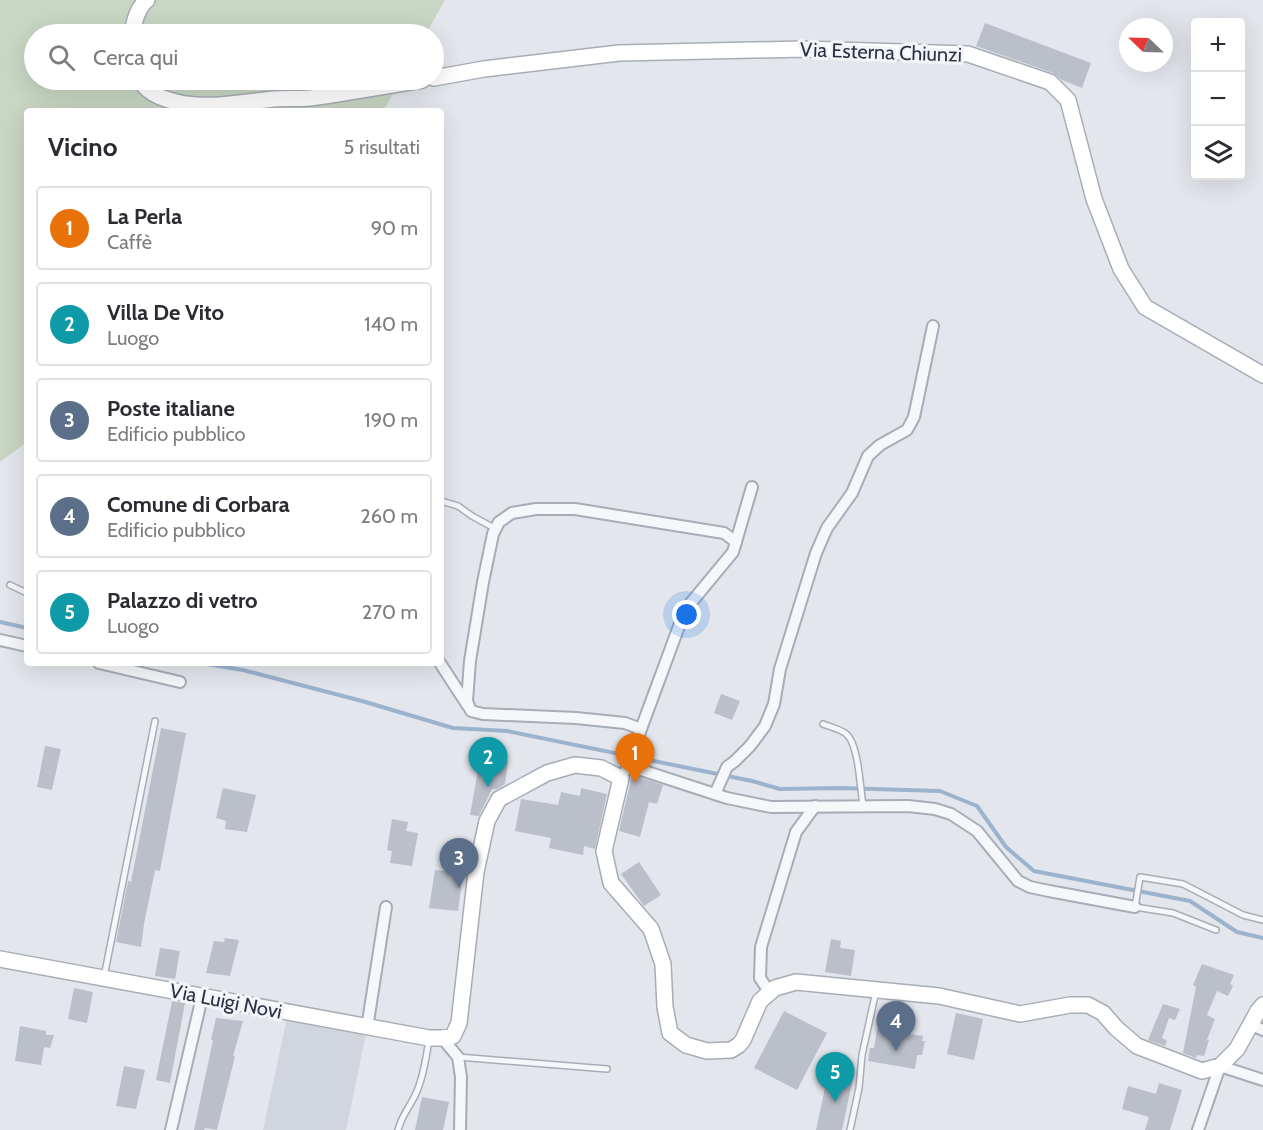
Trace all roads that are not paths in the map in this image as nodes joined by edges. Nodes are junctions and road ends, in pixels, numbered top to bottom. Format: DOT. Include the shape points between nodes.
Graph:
graph roads {
  1 [pos="147,0"];
  2 [pos="134,24"];
  3 [pos="444,76"];
  4 [pos="149,90"];
  5 [pos="358,90"];
  6 [pos="933,326"];
  7 [pos="1263,375"];
  8 [pos="752,487"];
  9 [pos="444,502"];
  10 [pos="496,529"];
  11 [pos="736,542"];
  12 [pos="10,585"];
  13 [pos="24,592"];
  14 [pos="0,640"];
  15 [pos="24,645"];
  16 [pos="112,666"];
  17 [pos="442,666"];
  18 [pos="180,682"];
  19 [pos="469,706"];
  20 [pos="155,721"];
  21 [pos="823,724"];
  22 [pos="641,729"];
  23 [pos="625,772"];
  24 [pos="715,794"];
  25 [pos="862,800"];
  26 [pos="815,806"];
  27 [pos="386,907"];
  28 [pos="1135,907"];
  29 [pos="1263,920"];
  30 [pos="1216,930"];
  31 [pos="0,959"];
  32 [pos="104,978"];
  33 [pos="876,990"];
  34 [pos="770,993"];
  35 [pos="202,997"];
  36 [pos="1263,1005"];
  37 [pos="1257,1027"];
  38 [pos="367,1028"];
  39 [pos="442,1038"];
  40 [pos="458,1057"];
  41 [pos="1220,1066"];
  42 [pos="608,1070"];
  43 [pos="1263,1080"];
  44 [pos="171,1130"];
  45 [pos="398,1130"];
  46 [pos="460,1130"];
  47 [pos="850,1130"];
  48 [pos="1198,1130"];
  1 -- 2 [label="main road"];
  3 -- 7 [label="main road, Via Esterna Chiunzi" via="619,54 803,49 968,54 1050,82 1068,100 1094,199 1121,268 1145,307"];
  4 -- 5 [label="main road" via="169,100 212,105"];
  6 -- 24 [label="street" via="914,417 907,430 868,456 852,493 827,528 780,669 770,715 750,746 727,767"];
  8 -- 11 [label="street"];
  9 -- 10 [label="lane"];
  10 -- 11 [label="street" via="512,513 575,509 724,533"];
  10 -- 19 [label="street" via="470,661"];
  11 -- 22 [label="street" via="733,552 685,610"];
  12 -- 13 [label="lane"];
  14 -- 15 [label="street"];
  16 -- 18 [label="street"];
  17 -- 19 [label="street"];
  19 -- 22 [label="street" via="483,714 576,718 625,723"];
  20 -- 32 [label="lane"];
  21 -- 25 [label="lane" via="847,733 852,741"];
  22 -- 23 [label="street"];
  23 -- 24 [label="street"];
  23 -- 34 [label="main road" via="604,852 611,884 651,929 663,964 670,1033 686,1046 707,1051 731,1050 743,1040 760,1001"];
  23 -- 39 [label="main road" via="575,765 547,773 499,800 487,821 476,872 459,1023"];
  24 -- 26 [label="street" via="771,807"];
  25 -- 26 [label="street"];
  25 -- 28 [label="street" via="951,814 977,831 1018,881 1030,887"];
  26 -- 34 [label="street" via="796,831 761,947 760,978"];
  27 -- 38 [label="street"];
  28 -- 29 [label="lane" via="1140,877 1183,884 1243,915"];
  28 -- 30 [label="lane" via="1173,913"];
  31 -- 32 [label="main road, Via Luigi Novi"];
  32 -- 35 [label="main road, Via Luigi Novi"];
  33 -- 34 [label="main road" via="796,982"];
  33 -- 41 [label="main road" via="939,996 1020,1014 1088,1005 1137,1046 1202,1071"];
  33 -- 47 [label="lane"];
  35 -- 38 [label="main road, Via Luigi Novi"];
  35 -- 44 [label="street"];
  36 -- 37 [label="main road"];
  37 -- 41 [label="main road"];
  38 -- 39 [label="main road, Via Luigi Novi"];
  39 -- 40 [label="street"];
  39 -- 45 [label="lane"];
  40 -- 42 [label="lane"];
  40 -- 46 [label="street"];
  41 -- 43 [label="street"];
  41 -- 48 [label="street"];
}
